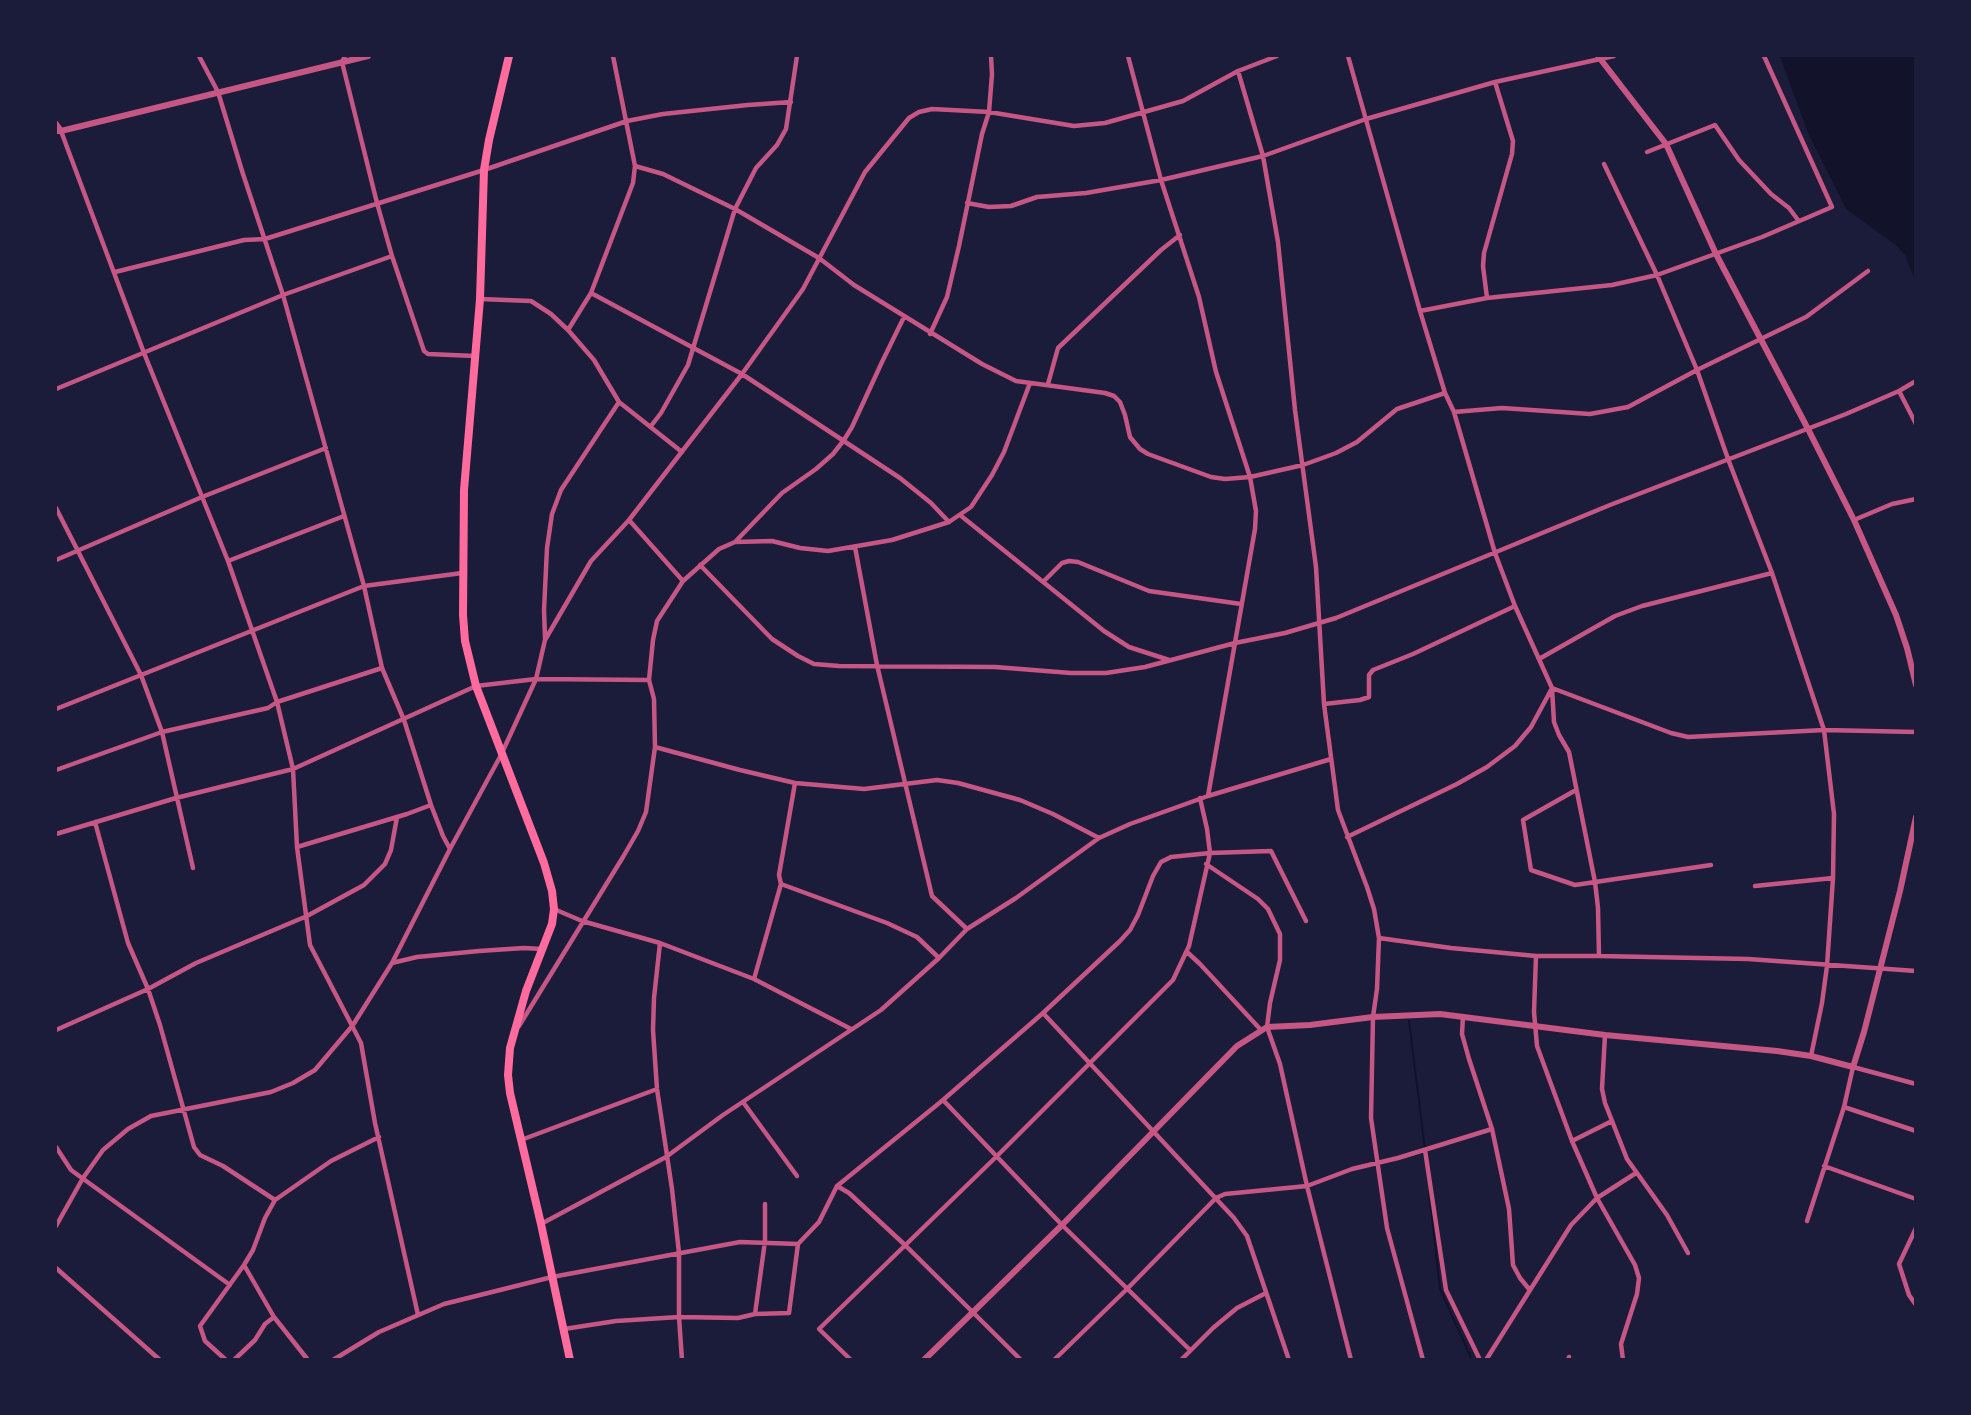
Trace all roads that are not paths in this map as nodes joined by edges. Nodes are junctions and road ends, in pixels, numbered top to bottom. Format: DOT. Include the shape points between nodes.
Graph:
graph roads {
  1 [pos="199,56"];
  2 [pos="368,56"];
  3 [pos="509,56"];
  4 [pos="613,56"];
  5 [pos="797,56"];
  6 [pos="991,56"];
  7 [pos="1128,56"];
  8 [pos="1277,56"];
  9 [pos="1348,56"];
  10 [pos="1614,56"];
  11 [pos="1764,56"];
  12 [pos="1599,58"];
  13 [pos="343,59"];
  14 [pos="1238,71"];
  15 [pos="1495,82"];
  16 [pos="218,92"];
  17 [pos="791,102"];
  18 [pos="989,112"];
  19 [pos="1142,112"];
  20 [pos="1366,119"];
  21 [pos="627,122"];
  22 [pos="56,124"];
  23 [pos="58,131"];
  24 [pos="1666,144"];
  25 [pos="1647,152"];
  26 [pos="1263,156"];
  27 [pos="1604,164"];
  28 [pos="635,166"];
  29 [pos="484,170"];
  30 [pos="1161,180"];
  31 [pos="968,203"];
  32 [pos="377,204"];
  33 [pos="735,209"];
  34 [pos="1798,220"];
  35 [pos="1180,234"];
  36 [pos="265,239"];
  37 [pos="1716,254"];
  38 [pos="392,256"];
  39 [pos="819,258"];
  40 [pos="1868,271"];
  41 [pos="115,272"];
  42 [pos="1658,274"];
  43 [pos="591,293"];
  44 [pos="283,295"];
  45 [pos="1487,298"];
  46 [pos="480,299"];
  47 [pos="1420,311"];
  48 [pos="904,317"];
  49 [pos="568,330"];
  50 [pos="930,334"];
  51 [pos="1760,340"];
  52 [pos="693,346"];
  53 [pos="144,353"];
  54 [pos="475,356"];
  55 [pos="1698,370"];
  56 [pos="742,374"];
  57 [pos="1916,381"];
  58 [pos="1030,383"];
  59 [pos="1048,384"];
  60 [pos="56,388"];
  61 [pos="1899,391"];
  62 [pos="1445,393"];
  63 [pos="619,402"];
  64 [pos="1455,412"];
  65 [pos="1916,424"];
  66 [pos="651,426"];
  67 [pos="1808,429"];
  68 [pos="844,440"];
  69 [pos="326,448"];
  70 [pos="682,452"];
  71 [pos="1728,459"];
  72 [pos="1303,465"];
  73 [pos="1250,477"];
  74 [pos="202,497"];
  75 [pos="1916,499"];
  76 [pos="56,508"];
  77 [pos="960,515"];
  78 [pos="344,516"];
  79 [pos="629,520"];
  80 [pos="1854,520"];
  81 [pos="949,522"];
  82 [pos="735,542"];
  83 [pos="855,547"];
  84 [pos="78,552"];
  85 [pos="1495,553"];
  86 [pos="56,560"];
  87 [pos="228,561"];
  88 [pos="700,566"];
  89 [pos="462,573"];
  90 [pos="1772,573"];
  91 [pos="683,580"];
  92 [pos="1043,582"];
  93 [pos="364,586"];
  94 [pos="1241,604"];
  95 [pos="1515,606"];
  96 [pos="1318,623"];
  97 [pos="252,632"];
  98 [pos="545,640"];
  99 [pos="1235,643"];
  100 [pos="1539,659"];
  101 [pos="1171,660"];
  102 [pos="877,665"];
  103 [pos="382,668"];
  104 [pos="141,675"];
  105 [pos="536,679"];
  106 [pos="649,680"];
  107 [pos="1916,685"];
  108 [pos="476,686"];
  109 [pos="1552,688"];
  110 [pos="277,702"];
  111 [pos="1324,705"];
  112 [pos="56,709"];
  113 [pos="404,720"];
  114 [pos="1824,730"];
  115 [pos="162,732"];
  116 [pos="1916,732"];
  117 [pos="655,747"];
  118 [pos="501,755"];
  119 [pos="1331,759"];
  120 [pos="293,769"];
  121 [pos="56,770"];
  122 [pos="795,783"];
  123 [pos="904,783"];
  124 [pos="1576,790"];
  125 [pos="1208,796"];
  126 [pos="176,798"];
  127 [pos="1200,798"];
  128 [pos="431,805"];
  129 [pos="397,817"];
  130 [pos="1916,817"];
  131 [pos="95,822"];
  132 [pos="56,834"];
  133 [pos="1347,837"];
  134 [pos="1100,838"];
  135 [pos="297,847"];
  136 [pos="450,849"];
  137 [pos="1210,853"];
  138 [pos="1206,864"];
  139 [pos="1711,865"];
  140 [pos="193,868"];
  141 [pos="1833,878"];
  142 [pos="1595,882"];
  143 [pos="781,884"];
  144 [pos="1755,886"];
  145 [pos="554,909"];
  146 [pos="308,916"];
  147 [pos="582,921"];
  148 [pos="1306,921"];
  149 [pos="967,929"];
  150 [pos="1379,938"];
  151 [pos="660,944"];
  152 [pos="543,949"];
  153 [pos="1187,952"];
  154 [pos="1536,956"];
  155 [pos="1599,956"];
  156 [pos="939,958"];
  157 [pos="392,963"];
  158 [pos="1827,966"];
  159 [pos="1880,970"];
  160 [pos="1916,971"];
  161 [pos="754,979"];
  162 [pos="148,989"];
  163 [pos="1043,1013"];
  164 [pos="1463,1016"];
  165 [pos="1373,1017"];
  166 [pos="353,1025"];
  167 [pos="1535,1025"];
  168 [pos="1264,1029"];
  169 [pos="56,1030"];
  170 [pos="851,1030"];
  171 [pos="514,1035"];
  172 [pos="1605,1035"];
  173 [pos="1811,1056"];
  174 [pos="1090,1062"];
  175 [pos="1853,1067"];
  176 [pos="1916,1084"];
  177 [pos="657,1089"];
  178 [pos="943,1100"];
  179 [pos="743,1102"];
  180 [pos="1844,1107"];
  181 [pos="183,1108"];
  182 [pos="1612,1121"];
  183 [pos="1492,1129"];
  184 [pos="1916,1131"];
  185 [pos="1153,1132"];
  186 [pos="379,1137"];
  187 [pos="521,1140"];
  188 [pos="1572,1141"];
  189 [pos="56,1147"];
  190 [pos="1425,1150"];
  191 [pos="997,1156"];
  192 [pos="666,1157"];
  193 [pos="1378,1162"];
  194 [pos="1824,1166"];
  195 [pos="1636,1173"];
  196 [pos="797,1176"];
  197 [pos="83,1178"];
  198 [pos="837,1186"];
  199 [pos="1307,1186"];
  200 [pos="1216,1198"];
  201 [pos="1597,1198"];
  202 [pos="1916,1199"];
  203 [pos="275,1200"];
  204 [pos="765,1204"];
  205 [pos="1806,1221"];
  206 [pos="541,1224"];
  207 [pos="1062,1225"];
  208 [pos="56,1226"];
  209 [pos="1916,1228"];
  210 [pos="765,1241"];
  211 [pos="798,1244"];
  212 [pos="905,1245"];
  213 [pos="679,1253"];
  214 [pos="1688,1253"];
  215 [pos="244,1265"];
  216 [pos="56,1268"];
  217 [pos="552,1277"];
  218 [pos="230,1286"];
  219 [pos="1127,1289"];
  220 [pos="1529,1289"];
  221 [pos="1266,1293"];
  222 [pos="1916,1305"];
  223 [pos="974,1311"];
  224 [pos="755,1314"];
  225 [pos="418,1315"];
  226 [pos="274,1317"];
  227 [pos="679,1317"];
  228 [pos="564,1329"];
  229 [pos="1190,1350"];
  230 [pos="160,1359"];
  231 [pos="226,1359"];
  232 [pos="234,1359"];
  233 [pos="308,1359"];
  234 [pos="333,1359"];
  235 [pos="570,1359"];
  236 [pos="682,1359"];
  237 [pos="851,1359"];
  238 [pos="924,1359"];
  239 [pos="1021,1359"];
  240 [pos="1054,1359"];
  241 [pos="1181,1359"];
  242 [pos="1289,1359"];
  243 [pos="1351,1359"];
  244 [pos="1422,1359"];
  245 [pos="1480,1359"];
  246 [pos="1486,1359"];
  247 [pos="1623,1359"];
  1 -- 16 [label="street"];
  2 -- 13 [label="street"];
  3 -- 29 [label="highway"];
  4 -- 21 [label="street"];
  5 -- 17 [label="street"];
  6 -- 18 [label="street"];
  7 -- 19 [label="street"];
  8 -- 14 [label="street"];
  9 -- 20 [label="street"];
  10 -- 12 [label="street"];
  11 -- 34 [label="street" via="1832,207"];
  12 -- 15 [label="street"];
  12 -- 24 [label="street"];
  13 -- 16 [label="street"];
  13 -- 32 [label="street"];
  14 -- 19 [label="street" via="1183,101"];
  14 -- 26 [label="street"];
  15 -- 20 [label="street"];
  15 -- 45 [label="street" via="1513,141 1484,253"];
  16 -- 23 [label="street"];
  16 -- 36 [label="street"];
  17 -- 21 [label="street" via="663,114"];
  17 -- 33 [label="street" via="786,129 756,168"];
  18 -- 19 [label="street" via="1074,126 1105,123"];
  18 -- 31 [label="street"];
  18 -- 39 [label="street" via="932,109 909,118 865,172"];
  19 -- 30 [label="street"];
  20 -- 26 [label="street"];
  20 -- 47 [label="street"];
  21 -- 28 [label="street"];
  21 -- 29 [label="street"];
  22 -- 23 [label="street"];
  23 -- 41 [label="street"];
  24 -- 25 [label="street"];
  24 -- 34 [label="street" via="1715,125 1739,160"];
  24 -- 37 [label="street"];
  26 -- 30 [label="street"];
  26 -- 72 [label="street" via="1278,243"];
  27 -- 42 [label="street"];
  28 -- 33 [label="street" via="663,174"];
  28 -- 43 [label="street" via="629,198"];
  29 -- 32 [label="street"];
  29 -- 46 [label="highway"];
  30 -- 31 [label="street" via="1037,197 1011,206"];
  30 -- 35 [label="street"];
  31 -- 50 [label="street" via="946,297"];
  32 -- 36 [label="street"];
  32 -- 38 [label="street"];
  33 -- 39 [label="street"];
  33 -- 52 [label="street"];
  34 -- 37 [label="street"];
  35 -- 59 [label="street" via="1058,348"];
  35 -- 73 [label="street" via="1216,372"];
  36 -- 41 [label="street" via="233,242"];
  36 -- 44 [label="street"];
  37 -- 42 [label="street"];
  37 -- 51 [label="street"];
  38 -- 44 [label="street"];
  38 -- 54 [label="street" via="425,352"];
  39 -- 48 [label="street"];
  39 -- 56 [label="street" via="803,289"];
  40 -- 51 [label="street" via="1806,317"];
  41 -- 53 [label="street"];
  42 -- 45 [label="street" via="1612,285"];
  42 -- 55 [label="street"];
  43 -- 49 [label="street"];
  43 -- 52 [label="street"];
  44 -- 53 [label="street"];
  44 -- 69 [label="street"];
  45 -- 47 [label="street"];
  46 -- 49 [label="street" via="531,301"];
  46 -- 54 [label="highway"];
  47 -- 62 [label="street"];
  48 -- 50 [label="street"];
  48 -- 68 [label="street"];
  49 -- 63 [label="street" via="594,360"];
  50 -- 58 [label="street" via="1016,381"];
  51 -- 55 [label="street"];
  51 -- 67 [label="street"];
  52 -- 56 [label="street"];
  52 -- 66 [label="street" via="688,365"];
  53 -- 60 [label="street"];
  53 -- 74 [label="street"];
  54 -- 89 [label="highway" via="466,454"];
  55 -- 64 [label="street" via="1628,407 1610,411 1590,414 1502,408"];
  55 -- 71 [label="street"];
  56 -- 68 [label="street"];
  56 -- 70 [label="street"];
  57 -- 61 [label="street"];
  58 -- 59 [label="street"];
  58 -- 77 [label="street" via="992,475 971,507"];
  59 -- 73 [label="street" via="1114,396 1120,402 1130,437 1148,454 1212,477"];
  61 -- 65 [label="street"];
  61 -- 67 [label="street"];
  62 -- 64 [label="street"];
  62 -- 72 [label="street" via="1397,409 1357,442"];
  63 -- 66 [label="street"];
  63 -- 98 [label="street" via="561,490 552,514 547,548"];
  64 -- 85 [label="street"];
  66 -- 70 [label="street"];
  67 -- 71 [label="street"];
  67 -- 80 [label="street"];
  68 -- 81 [label="street" via="900,478"];
  68 -- 82 [label="street" via="816,469 782,493"];
  69 -- 74 [label="street"];
  69 -- 78 [label="street"];
  70 -- 79 [label="street"];
  71 -- 85 [label="street"];
  71 -- 90 [label="street"];
  72 -- 73 [label="street"];
  72 -- 96 [label="street" via="1316,567"];
  73 -- 94 [label="street" via="1255,529"];
  74 -- 84 [label="street"];
  74 -- 87 [label="street"];
  75 -- 80 [label="street"];
  76 -- 84 [label="street"];
  77 -- 81 [label="street"];
  77 -- 92 [label="street"];
  78 -- 87 [label="street"];
  78 -- 93 [label="street"];
  79 -- 91 [label="street"];
  79 -- 98 [label="street" via="591,561"];
  80 -- 107 [label="street" via="1896,615"];
  81 -- 83 [label="street"];
  82 -- 83 [label="street" via="772,541 828,551"];
  82 -- 88 [label="street" via="719,549"];
  83 -- 102 [label="street"];
  84 -- 86 [label="street"];
  84 -- 104 [label="street"];
  85 -- 95 [label="street"];
  85 -- 96 [label="street"];
  87 -- 97 [label="street"];
  88 -- 91 [label="street"];
  88 -- 102 [label="street" via="772,639 798,656 814,664"];
  89 -- 93 [label="street"];
  89 -- 108 [label="highway" via="465,641"];
  90 -- 100 [label="street" via="1642,606 1615,616"];
  90 -- 114 [label="street"];
  91 -- 106 [label="street" via="657,621"];
  92 -- 94 [label="street" via="1069,561 1149,591"];
  92 -- 101 [label="street" via="1104,631 1153,656"];
  93 -- 97 [label="street"];
  93 -- 103 [label="street"];
  94 -- 99 [label="street"];
  95 -- 100 [label="street"];
  95 -- 111 [label="street" via="1373,670 1369,675 1369,697"];
  96 -- 99 [label="street"];
  96 -- 111 [label="street"];
  97 -- 104 [label="street"];
  97 -- 110 [label="street"];
  98 -- 105 [label="street"];
  99 -- 101 [label="street"];
  99 -- 125 [label="street"];
  100 -- 109 [label="street"];
  101 -- 102 [label="street" via="1106,673"];
  102 -- 123 [label="street"];
  103 -- 110 [label="street"];
  103 -- 113 [label="street"];
  104 -- 112 [label="street"];
  104 -- 115 [label="street"];
  105 -- 106 [label="street"];
  105 -- 108 [label="street"];
  105 -- 118 [label="street"];
  106 -- 117 [label="street" via="654,699"];
  108 -- 113 [label="street"];
  108 -- 118 [label="highway"];
  109 -- 114 [label="street" via="1688,737"];
  109 -- 124 [label="street" via="1554,722 1569,752"];
  109 -- 133 [label="street" via="1531,727 1515,746 1457,784"];
  110 -- 115 [label="street" via="268,708"];
  110 -- 120 [label="street"];
  111 -- 119 [label="street"];
  113 -- 120 [label="street"];
  113 -- 128 [label="street"];
  114 -- 116 [label="street"];
  114 -- 141 [label="street" via="1834,813"];
  115 -- 121 [label="street"];
  115 -- 126 [label="street"];
  117 -- 122 [label="street"];
  117 -- 147 [label="street" via="646,812"];
  118 -- 136 [label="street"];
  118 -- 145 [label="highway" via="544,863"];
  119 -- 125 [label="street"];
  119 -- 133 [label="street" via="1338,810"];
  120 -- 126 [label="street"];
  120 -- 135 [label="street"];
  122 -- 123 [label="street" via="864,789"];
  122 -- 143 [label="street" via="779,875"];
  123 -- 134 [label="street" via="937,780 989,791 1053,813"];
  123 -- 149 [label="street" via="932,896"];
  124 -- 142 [label="street"];
  124 -- 142 [label="street" via="1523,820 1531,870 1575,885"];
  125 -- 127 [label="street"];
  126 -- 131 [label="street"];
  126 -- 140 [label="street"];
  127 -- 134 [label="street"];
  127 -- 137 [label="street"];
  128 -- 129 [label="street"];
  128 -- 136 [label="street"];
  129 -- 135 [label="street"];
  129 -- 146 [label="street" via="385,864 364,885"];
  130 -- 159 [label="street"];
  131 -- 132 [label="street"];
  131 -- 162 [label="street" via="128,943"];
  133 -- 150 [label="street" via="1370,898"];
  134 -- 149 [label="street"];
  135 -- 146 [label="street"];
  136 -- 157 [label="street"];
  137 -- 138 [label="street"];
  137 -- 148 [label="street" via="1271,851"];
  137 -- 163 [label="street" via="1171,857 1161,862 1130,930"];
  138 -- 153 [label="street"];
  138 -- 168 [label="street" via="1258,899 1268,909 1280,934 1280,960"];
  139 -- 142 [label="street"];
  141 -- 144 [label="street"];
  141 -- 158 [label="street"];
  142 -- 155 [label="street"];
  143 -- 156 [label="street" via="917,937"];
  143 -- 161 [label="street"];
  145 -- 147 [label="street"];
  145 -- 152 [label="highway"];
  146 -- 162 [label="street" via="196,963"];
  146 -- 166 [label="street" via="310,945"];
  147 -- 151 [label="street"];
  147 -- 171 [label="street"];
  149 -- 156 [label="street"];
  150 -- 154 [label="street"];
  150 -- 165 [label="street"];
  151 -- 161 [label="street"];
  151 -- 177 [label="street" via="654,1009"];
  152 -- 157 [label="street" via="480,951"];
  152 -- 171 [label="highway"];
  153 -- 168 [label="street"];
  153 -- 174 [label="street" via="1173,980"];
  154 -- 155 [label="street"];
  154 -- 167 [label="street"];
  155 -- 158 [label="street" via="1748,959"];
  156 -- 170 [label="street" via="881,1011"];
  157 -- 166 [label="street"];
  158 -- 159 [label="street"];
  158 -- 173 [label="street"];
  159 -- 160 [label="street"];
  159 -- 175 [label="street"];
  161 -- 170 [label="street"];
  162 -- 169 [label="street"];
  162 -- 181 [label="street"];
  163 -- 174 [label="street"];
  163 -- 178 [label="street"];
  164 -- 165 [label="street"];
  164 -- 167 [label="street"];
  164 -- 183 [label="street" via="1462,1034"];
  165 -- 168 [label="street"];
  165 -- 193 [label="street" via="1371,1118"];
  166 -- 181 [label="street" via="315,1070 293,1083 271,1092"];
  166 -- 186 [label="street" via="361,1043"];
  167 -- 172 [label="street"];
  167 -- 188 [label="street" via="1538,1046"];
  168 -- 185 [label="street" via="1237,1046"];
  168 -- 199 [label="street" via="1280,1064"];
  170 -- 179 [label="street"];
  171 -- 187 [label="highway" via="508,1060 510,1093"];
  172 -- 173 [label="street"];
  172 -- 182 [label="street" via="1602,1089"];
  173 -- 175 [label="street"];
  174 -- 185 [label="street"];
  174 -- 191 [label="street"];
  175 -- 176 [label="street"];
  175 -- 180 [label="street"];
  177 -- 187 [label="street"];
  177 -- 192 [label="street"];
  178 -- 191 [label="street"];
  178 -- 198 [label="street"];
  179 -- 192 [label="street"];
  179 -- 196 [label="street"];
  180 -- 184 [label="street"];
  180 -- 194 [label="street"];
  181 -- 197 [label="street" via="151,1116 128,1129 103,1150"];
  181 -- 203 [label="street" via="200,1155"];
  182 -- 188 [label="street"];
  182 -- 195 [label="street"];
  183 -- 190 [label="street"];
  183 -- 220 [label="street" via="1509,1209 1513,1264"];
  185 -- 200 [label="street"];
  185 -- 207 [label="street"];
  186 -- 203 [label="street" via="331,1161"];
  186 -- 225 [label="street"];
  187 -- 206 [label="highway"];
  188 -- 201 [label="street"];
  189 -- 197 [label="street" via="71,1170"];
  190 -- 193 [label="street"];
  190 -- 245 [label="street" via="1446,1290"];
  191 -- 207 [label="street"];
  191 -- 212 [label="street"];
  192 -- 206 [label="street"];
  192 -- 213 [label="street"];
  193 -- 199 [label="street"];
  193 -- 244 [label="street" via="1387,1228"];
  194 -- 202 [label="street"];
  194 -- 205 [label="street"];
  195 -- 201 [label="street"];
  195 -- 214 [label="street" via="1667,1215"];
  197 -- 208 [label="street"];
  197 -- 218 [label="street"];
  198 -- 211 [label="street" via="819,1222"];
  198 -- 212 [label="street"];
  199 -- 200 [label="street"];
  199 -- 243 [label="street"];
  200 -- 219 [label="street"];
  200 -- 221 [label="street" via="1246,1236"];
  201 -- 220 [label="street" via="1571,1225"];
  201 -- 247 [label="street" via="1639,1278 1621,1344"];
  203 -- 215 [label="street"];
  204 -- 210 [label="street"];
  206 -- 217 [label="highway"];
  207 -- 219 [label="street"];
  207 -- 223 [label="street"];
  209 -- 222 [label="street" via="1899,1264"];
  210 -- 211 [label="street"];
  210 -- 213 [label="street"];
  210 -- 224 [label="street"];
  211 -- 224 [label="street" via="789,1313"];
  212 -- 223 [label="street"];
  212 -- 237 [label="street" via="819,1329"];
  213 -- 217 [label="street"];
  213 -- 227 [label="street"];
  215 -- 218 [label="street"];
  215 -- 226 [label="street"];
  216 -- 230 [label="street"];
  217 -- 225 [label="street" via="444,1304"];
  217 -- 228 [label="highway"];
  218 -- 231 [label="street" via="200,1328 205,1341"];
  219 -- 229 [label="street"];
  219 -- 240 [label="street"];
  220 -- 246 [label="street"];
  221 -- 229 [label="street" via="1238,1308"];
  221 -- 242 [label="street"];
  223 -- 238 [label="street"];
  223 -- 239 [label="street"];
  224 -- 227 [label="street" via="738,1318"];
  225 -- 234 [label="street"];
  226 -- 232 [label="street"];
  226 -- 233 [label="street"];
  227 -- 228 [label="street"];
  227 -- 236 [label="street"];
  228 -- 235 [label="highway"];
  229 -- 241 [label="street"];
}
